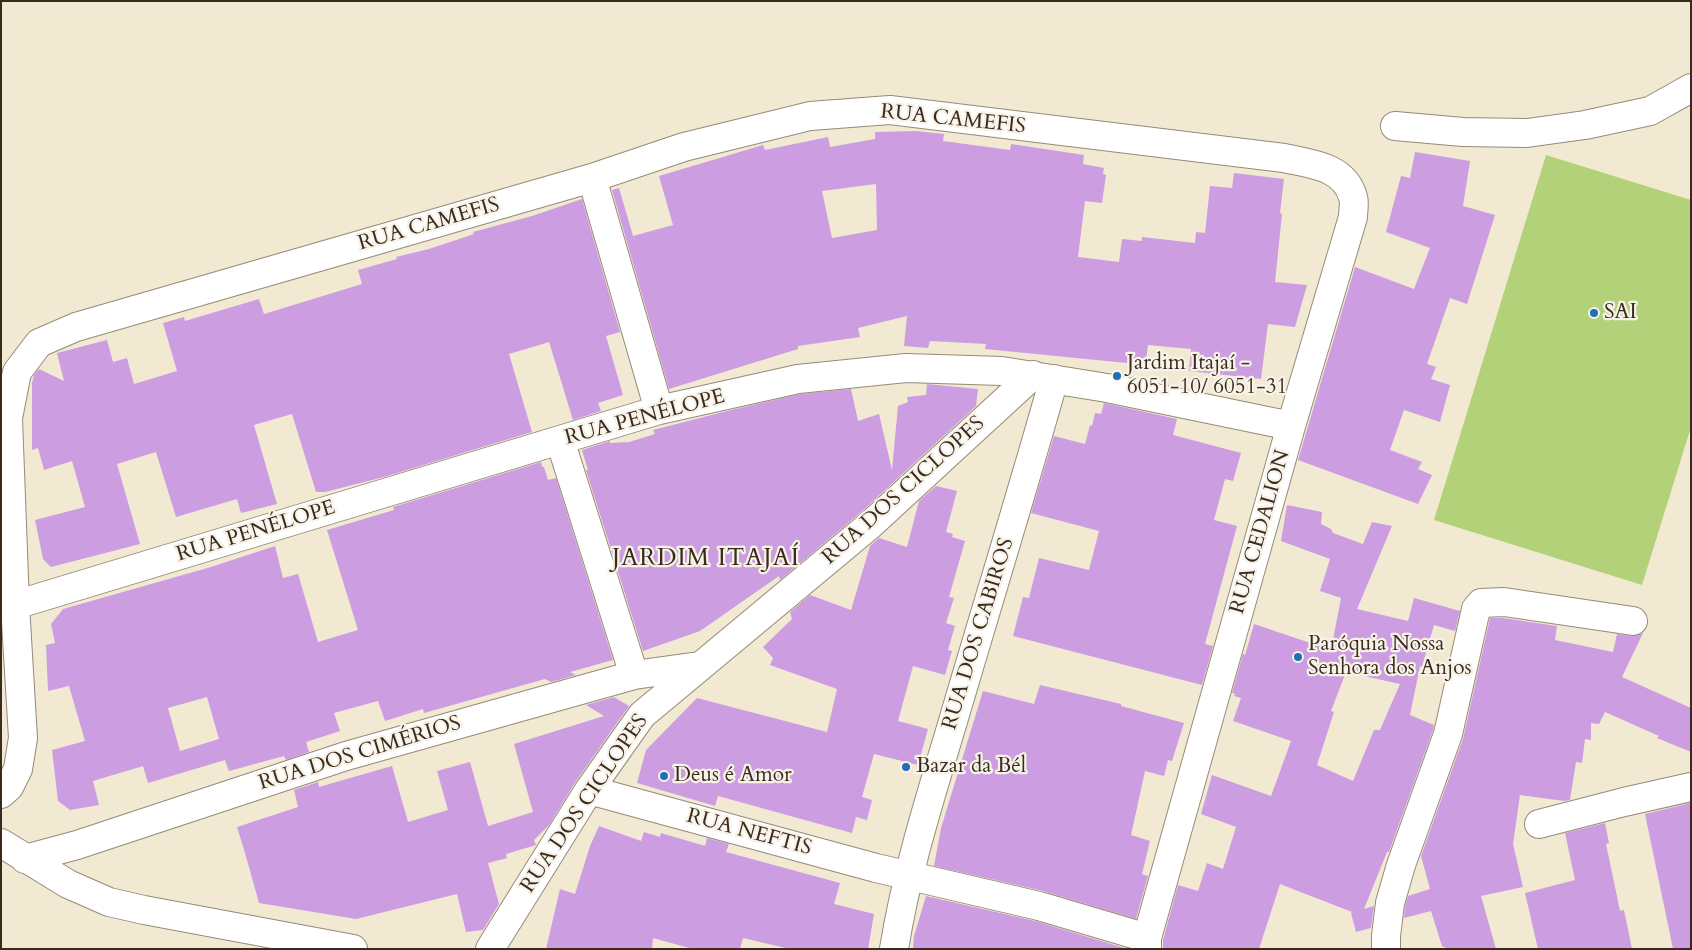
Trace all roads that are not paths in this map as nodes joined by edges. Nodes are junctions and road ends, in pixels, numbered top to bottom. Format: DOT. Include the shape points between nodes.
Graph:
graph roads {
  1 [pos="1691,88"];
  2 [pos="1395,126"];
  3 [pos="1284,158"];
  4 [pos="592,178"];
  5 [pos="1043,377"];
  6 [pos="659,410"];
  7 [pos="1291,426"];
  8 [pos="560,440"];
  9 [pos="15,605"];
  10 [pos="1633,621"];
  11 [pos="699,666"];
  12 [pos="634,675"];
  13 [pos="1691,788"];
  14 [pos="589,790"];
  15 [pos="1,794"];
  16 [pos="1539,824"];
  17 [pos="1,844"];
  18 [pos="25,859"];
  19 [pos="908,876"];
  20 [pos="1147,943"];
  21 [pos="347,948"];
  22 [pos="490,949"];
  23 [pos="894,949"];
  24 [pos="1386,949"];
  1 -- 2 [label="street" via="1650,111 1527,133"];
  3 -- 4 [label="street, RUA CAMEFIS" via="890,110 810,116 684,147"];
  3 -- 7 [label="street, RUA CEDALION" via="1327,167 1345,180 1354,198 1353,217"];
  4 -- 6 [label="street"];
  4 -- 9 [label="street, RUA CAMEFIS" via="76,327 39,343 17,372 8,418"];
  5 -- 6 [label="street, RUA PENÉLOPE" via="1002,371 906,368 798,379"];
  5 -- 7 [label="street, RUA PENÉLOPE"];
  5 -- 11 [label="street, RUA DOS CICLOPES"];
  5 -- 19 [label="street, RUA DOS CABIROS"];
  6 -- 8 [label="street, RUA PENÉLOPE"];
  7 -- 20 [label="street, RUA CEDALION"];
  8 -- 9 [label="street, RUA PENÉLOPE"];
  8 -- 12 [label="street"];
  9 -- 15 [label="street, RUA CAMEFIS" via="23,738 18,770 10,787"];
  10 -- 24 [label="street" via="1504,602 1481,603 1476,609 1448,734 1390,902"];
  11 -- 12 [label="street, RUA DOS CIMÉRIOS"];
  11 -- 14 [label="street, RUA DOS CICLOPES" via="642,715"];
  12 -- 18 [label="street, RUA DOS CIMÉRIOS" via="346,756 77,845"];
  13 -- 16 [label="street"];
  14 -- 19 [label="street, RUA NEFTIS"];
  14 -- 22 [label="street, RUA DOS CICLOPES"];
  17 -- 18 [label="street"];
  18 -- 21 [label="street" via="68,884 109,902"];
  19 -- 20 [label="street, RUA NEFTIS" via="1039,906"];
  19 -- 23 [label="street, RUA DOS CABIROS"];
}
